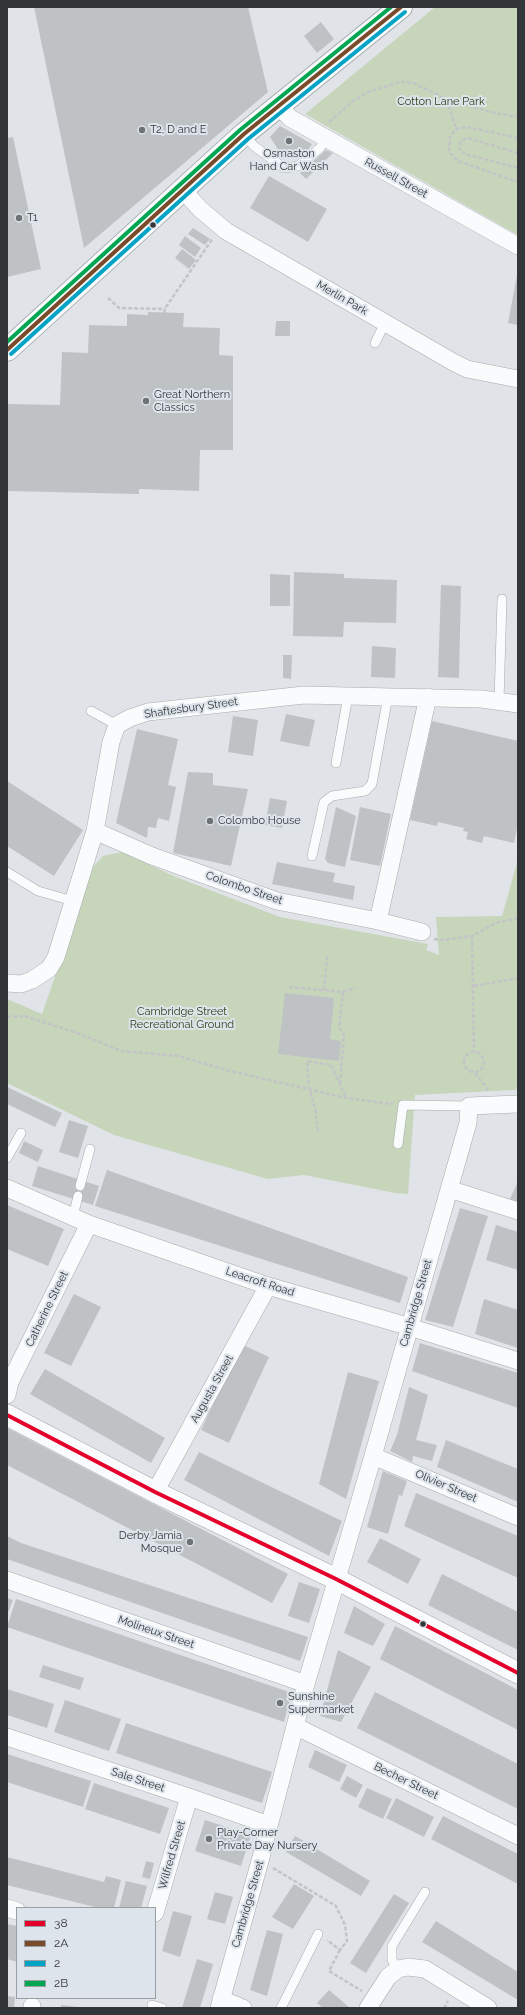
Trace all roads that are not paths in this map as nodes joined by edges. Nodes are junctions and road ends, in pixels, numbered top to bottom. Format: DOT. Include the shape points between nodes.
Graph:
graph roads {
  1 [pos="401,7"];
  2 [pos="278,105"];
  3 [pos="244,134"];
  4 [pos="322,136"];
  5 [pos="182,189"];
  6 [pos="518,246"];
  7 [pos="385,323"];
  8 [pos="375,343"];
  9 [pos="7,350"];
  10 [pos="518,379"];
  11 [pos="502,599"];
  12 [pos="348,696"];
  13 [pos="388,696"];
  14 [pos="428,697"];
  15 [pos="499,701"];
  16 [pos="518,704"];
  17 [pos="91,711"];
  18 [pos="117,726"];
  19 [pos="336,763"];
  20 [pos="95,831"];
  21 [pos="312,856"];
  22 [pos="7,872"];
  23 [pos="73,902"];
  24 [pos="378,921"];
  25 [pos="422,932"];
  26 [pos="7,983"];
  27 [pos="518,1104"];
  28 [pos="469,1106"];
  29 [pos="21,1132"];
  30 [pos="398,1144"];
  31 [pos="90,1149"];
  32 [pos="7,1158"];
  33 [pos="80,1186"];
  34 [pos="7,1188"];
  35 [pos="449,1189"];
  36 [pos="78,1196"];
  37 [pos="518,1211"];
  38 [pos="73,1217"];
  39 [pos="89,1224"];
  40 [pos="268,1286"];
  41 [pos="409,1327"];
  42 [pos="518,1361"];
  43 [pos="7,1395"];
  44 [pos="7,1415"];
  45 [pos="373,1456"];
  46 [pos="155,1492"];
  47 [pos="518,1517"];
  48 [pos="336,1579"];
  49 [pos="7,1580"];
  50 [pos="518,1673"];
  51 [pos="306,1684"];
  52 [pos="295,1726"];
  53 [pos="7,1737"];
  54 [pos="189,1797"];
  55 [pos="269,1825"];
  56 [pos="518,1836"];
  57 [pos="425,1892"];
  58 [pos="156,1910"];
  59 [pos="318,1934"];
  60 [pos="398,1969"];
  61 [pos="371,2003"];
  62 [pos="220,2004"];
  63 [pos="152,2005"];
  64 [pos="162,2008"];
  65 [pos="243,2008"];
  66 [pos="280,2008"];
  67 [pos="488,2008"];
  1 -- 2 [label="main road"];
  2 -- 3 [label="main road"];
  2 -- 4 [label="street, Russell Street" via="290,118"];
  3 -- 4 [label="lane" via="254,146 284,168 298,166 320,148"];
  3 -- 5 [label="main road"];
  4 -- 6 [label="street, Russell Street"];
  5 -- 7 [label="street, Merlin Park" via="221,227"];
  5 -- 9 [label="main road"];
  7 -- 8 [label="lane"];
  7 -- 10 [label="street, Merlin Park" via="467,369"];
  11 -- 15 [label="lane"];
  12 -- 13 [label="street, Shaftesbury Street"];
  12 -- 18 [label="street, Shaftesbury Street" via="304,695 148,712"];
  12 -- 19 [label="lane"];
  13 -- 14 [label="street, Shaftesbury Street"];
  13 -- 21 [label="lane" via="372,784 365,791 332,796 324,802"];
  14 -- 15 [label="street, Shaftesbury Street"];
  14 -- 24 [label="street"];
  15 -- 16 [label="street, Shaftesbury Street"];
  17 -- 18 [label="lane"];
  18 -- 20 [label="street" via="111,742"];
  20 -- 23 [label="street"];
  20 -- 24 [label="street, Colombo Street" via="152,856 277,901"];
  22 -- 23 [label="lane" via="38,891"];
  23 -- 26 [label="street" via="56,957 49,969 20,984"];
  24 -- 25 [label="street, Colombo Street"];
  27 -- 28 [label="street"];
  28 -- 30 [label="lane" via="403,1105"];
  28 -- 35 [label="street, Cambridge Street" via="468,1123"];
  29 -- 32 [label="lane"];
  31 -- 33 [label="lane"];
  34 -- 38 [label="street, Leacroft Road"];
  35 -- 37 [label="street"];
  35 -- 41 [label="street, Cambridge Street"];
  36 -- 38 [label="lane"];
  38 -- 39 [label="street, Leacroft Road"];
  39 -- 40 [label="street, Leacroft Road"];
  39 -- 43 [label="street, Catherine Street" via="10,1382"];
  40 -- 41 [label="street, Leacroft Road"];
  40 -- 46 [label="street, Augusta Street"];
  41 -- 42 [label="street, Leacroft Road"];
  41 -- 45 [label="street, Cambridge Street"];
  44 -- 46 [label="street"];
  45 -- 47 [label="street, Olivier Street"];
  45 -- 48 [label="street, Cambridge Street"];
  46 -- 48 [label="street"];
  48 -- 50 [label="street"];
  48 -- 51 [label="street, Cambridge Street"];
  49 -- 51 [label="street, Molineux Street"];
  51 -- 52 [label="street, Cambridge Street"];
  52 -- 55 [label="street, Cambridge Street"];
  52 -- 56 [label="street, Becher Street"];
  53 -- 54 [label="street, Sale Street"];
  54 -- 55 [label="street, Sale Street"];
  54 -- 58 [label="street, Wilfred Street"];
  55 -- 62 [label="street, Cambridge Street"];
  57 -- 60 [label="lane" via="392,1946 392,1960"];
  59 -- 66 [label="lane"];
  60 -- 61 [label="street" via="388,1977"];
  60 -- 67 [label="street" via="425,1969"];
  62 -- 65 [label="street"];
  63 -- 64 [label="lane"];
}
